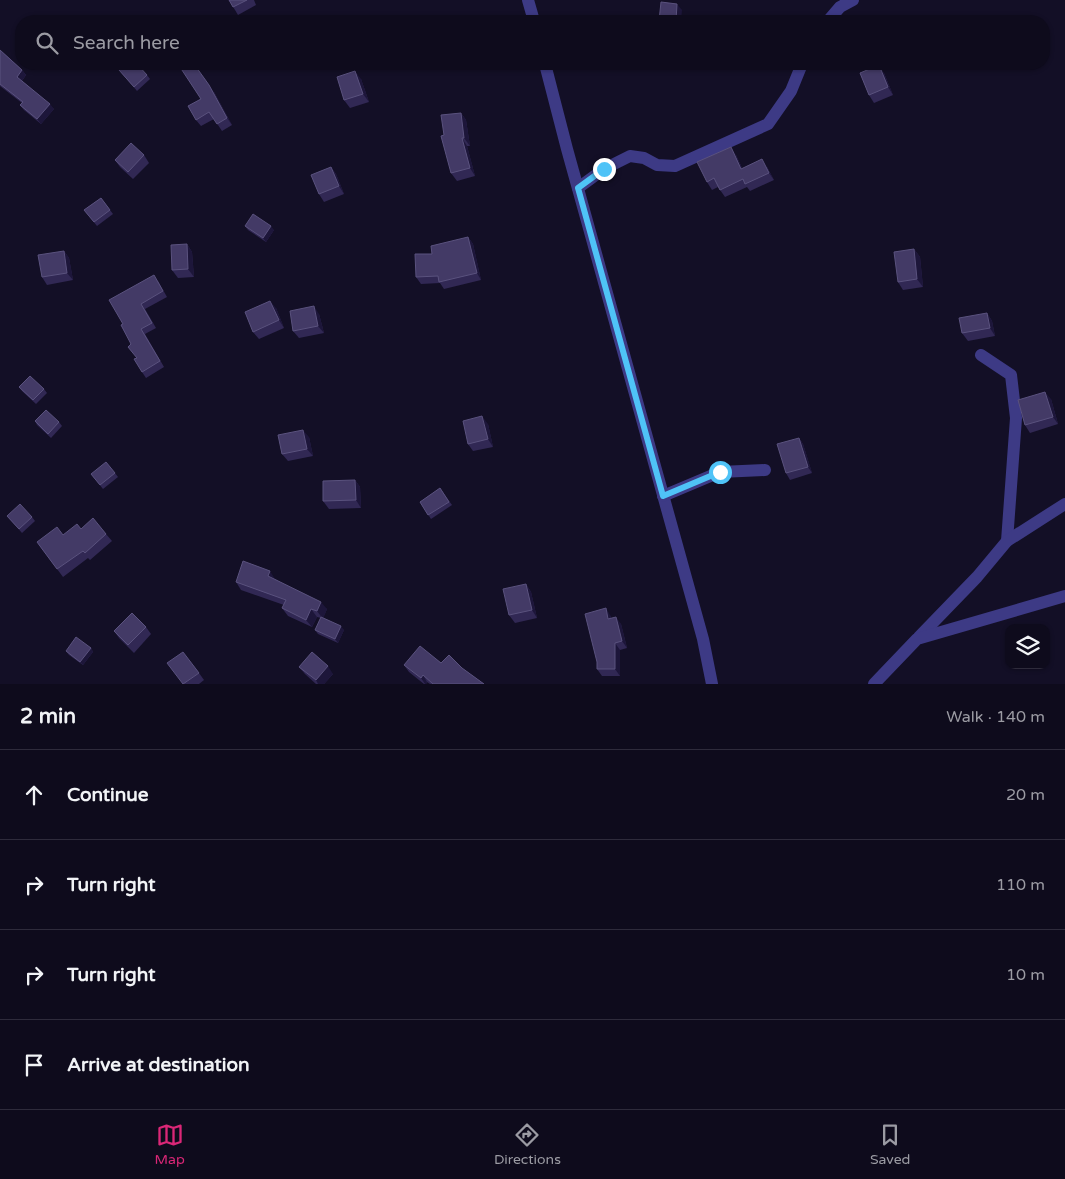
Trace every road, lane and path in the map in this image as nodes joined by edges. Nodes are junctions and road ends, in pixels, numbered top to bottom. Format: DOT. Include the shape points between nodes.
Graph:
graph roads {
  1 [pos="528,0"];
  2 [pos="852,0"];
  3 [pos="532,15"];
  4 [pos="833,15"];
  5 [pos="547,70"];
  6 [pos="800,70"];
  7 [pos="578,188"];
  8 [pos="980,356"];
  9 [pos="765,470"];
  10 [pos="663,496"];
  11 [pos="1065,504"];
  12 [pos="1007,540"];
  13 [pos="1065,596"];
  14 [pos="917,639"];
  15 [pos="712,684"];
  16 [pos="874,684"];
  1 -- 3 [label="street"];
  2 -- 4 [label="street"];
  5 -- 7 [label="street"];
  6 -- 7 [label="street" via="791,91 768,124 675,166 657,165 644,158 630,156 604,169"];
  7 -- 10 [label="street"];
  8 -- 12 [label="street" via="1011,375 1016,418"];
  9 -- 10 [label="street" via="720,472"];
  10 -- 15 [label="street" via="703,639"];
  11 -- 12 [label="street"];
  12 -- 14 [label="street" via="977,577"];
  13 -- 14 [label="street"];
  14 -- 16 [label="street"];
}
